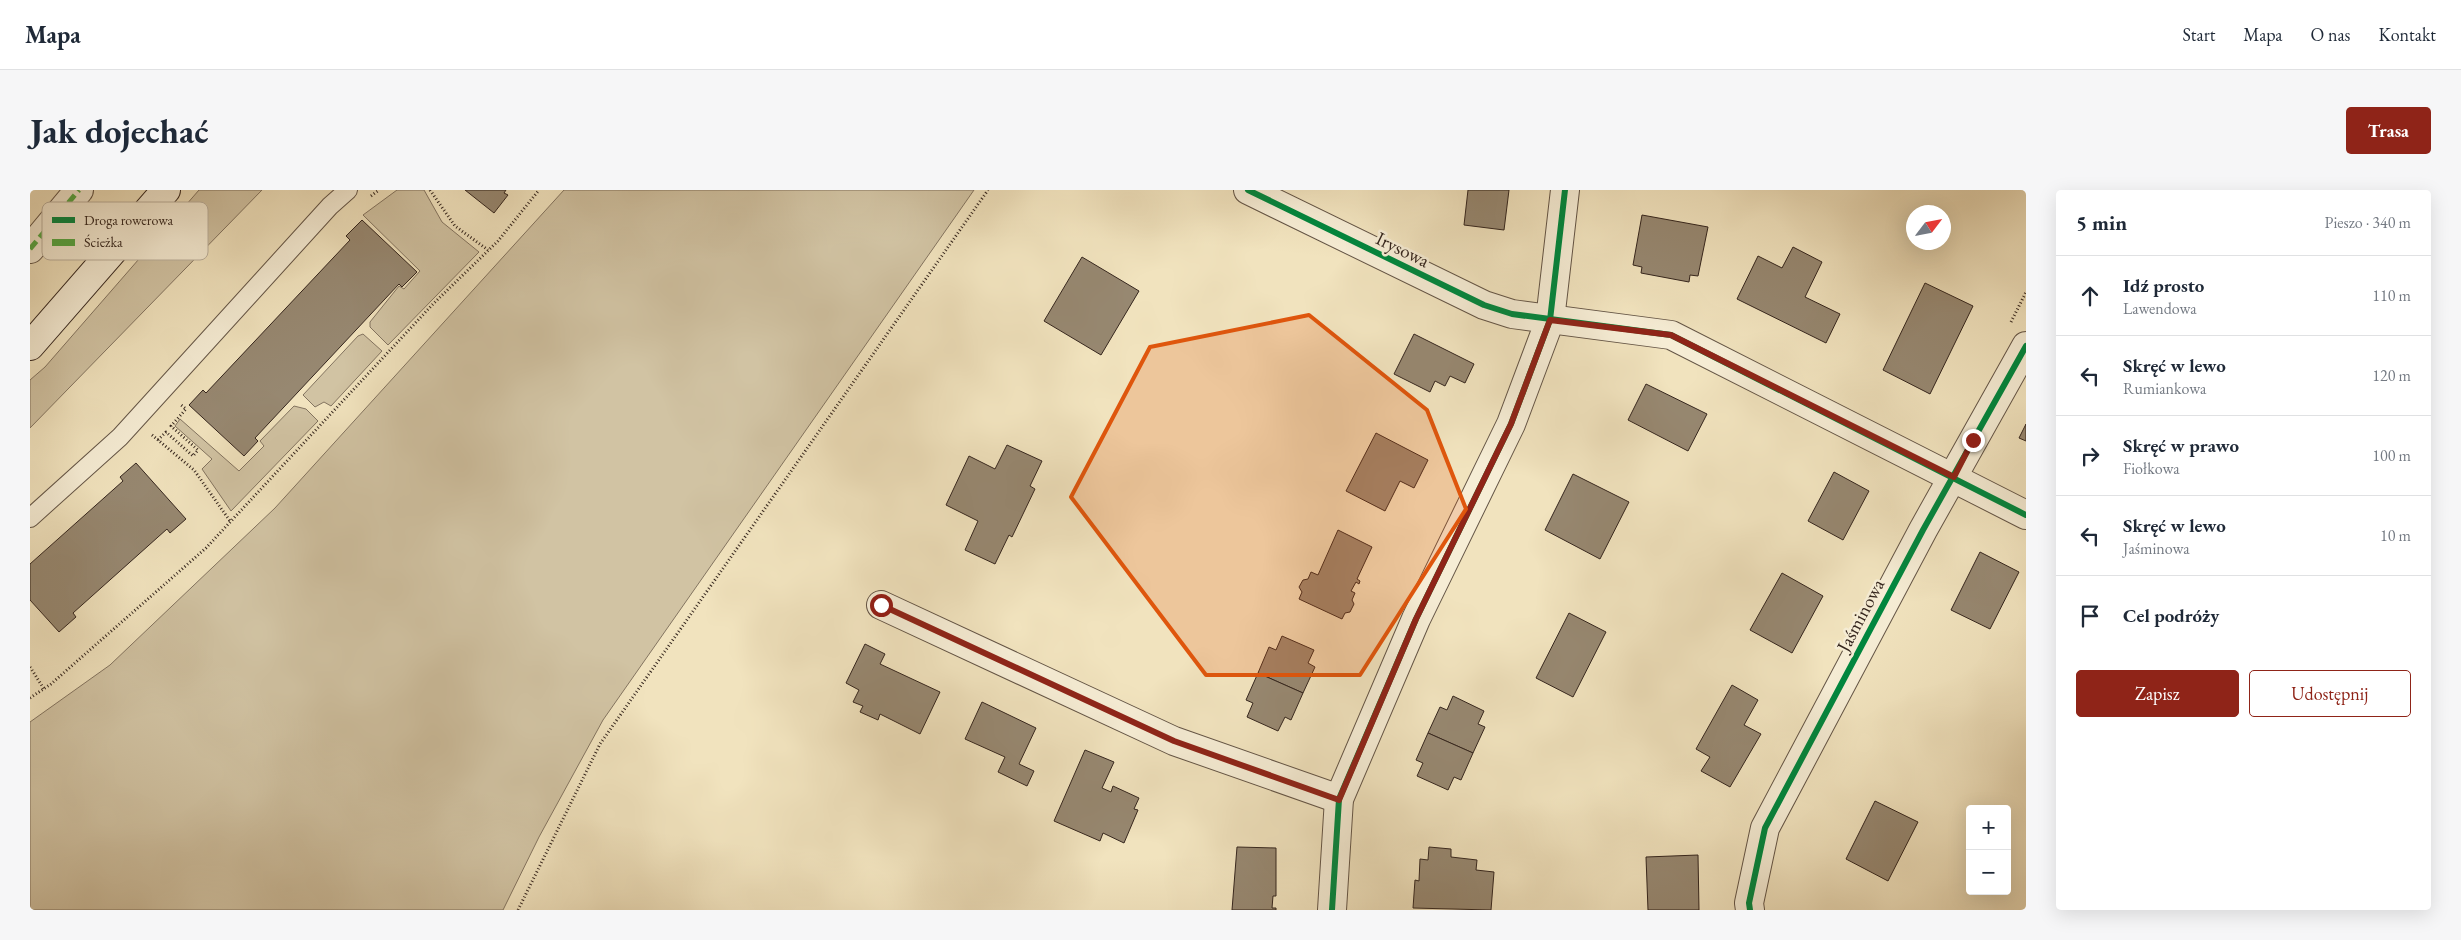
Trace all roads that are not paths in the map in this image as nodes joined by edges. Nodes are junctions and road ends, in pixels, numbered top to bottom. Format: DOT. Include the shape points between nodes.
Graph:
graph roads {
  1 [pos="79,190"];
  2 [pos="166,190"];
  3 [pos="348,190"];
  4 [pos="1248,190"];
  5 [pos="1565,190"];
  6 [pos="69,202"];
  7 [pos="156,202"];
  8 [pos="42,235"];
  9 [pos="30,249"];
  10 [pos="105,260"];
  11 [pos="1550,320"];
  12 [pos="30,346"];
  13 [pos="2026,346"];
  14 [pos="1954,477"];
  15 [pos="2026,514"];
  16 [pos="30,518"];
  17 [pos="881,605"];
  18 [pos="1339,800"];
  19 [pos="1332,910"];
  20 [pos="1750,910"];
  1 -- 6 [label="street"];
  2 -- 7 [label="street"];
  3 -- 16 [label="lane" via="120,437"];
  4 -- 11 [label="street, Irysowa" via="1484,305 1512,314"];
  5 -- 11 [label="street"];
  8 -- 9 [label="street"];
  10 -- 12 [label="street"];
  11 -- 14 [label="street, Irysowa" via="1671,335"];
  11 -- 18 [label="street" via="1511,424 1416,619"];
  13 -- 14 [label="street, Jaśminowa"];
  14 -- 15 [label="street, Irysowa"];
  14 -- 20 [label="street, Jaśminowa" via="1765,828"];
  17 -- 18 [label="street" via="1174,741"];
  18 -- 19 [label="street"];
}
